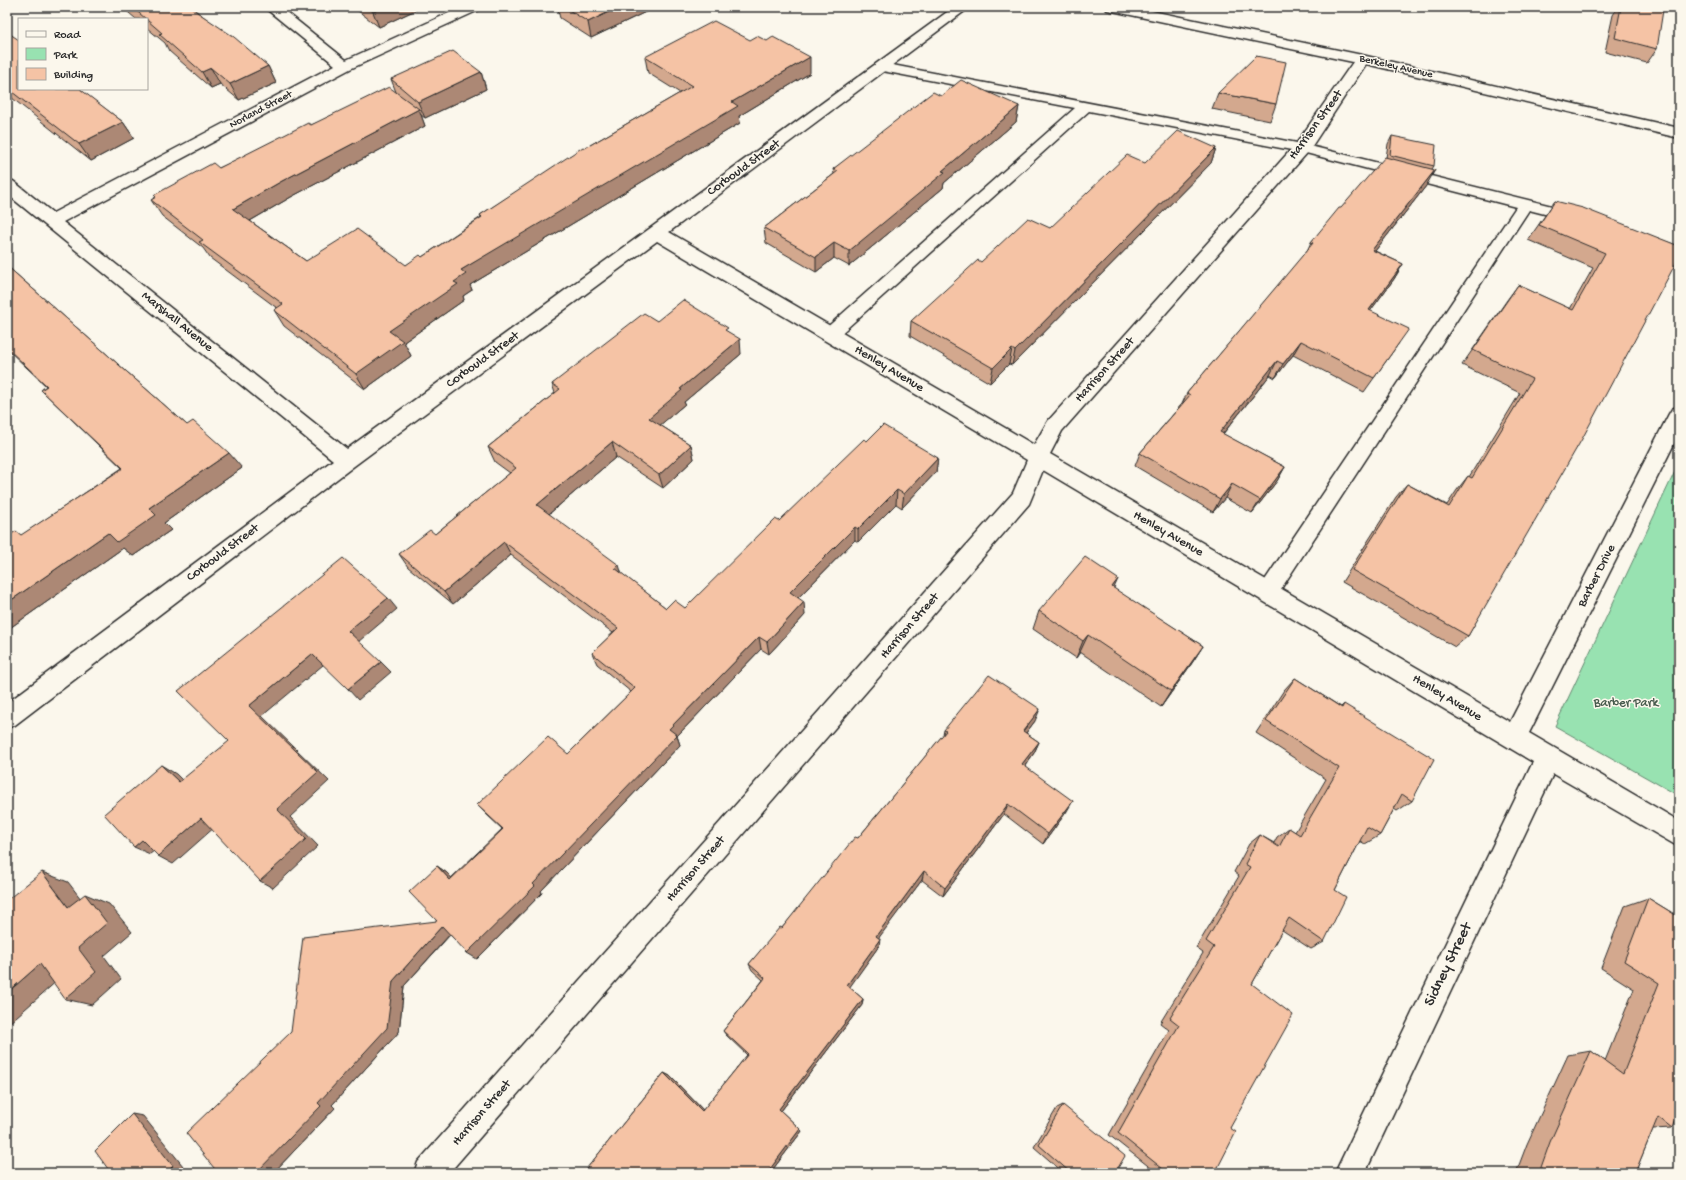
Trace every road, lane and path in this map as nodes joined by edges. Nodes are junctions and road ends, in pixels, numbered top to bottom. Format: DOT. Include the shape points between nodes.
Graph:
graph roads {
  1 [pos="271,7"];
  2 [pos="474,7"];
  3 [pos="963,7"];
  4 [pos="1112,7"];
  5 [pos="1362,59"];
  6 [pos="345,66"];
  7 [pos="882,67"];
  8 [pos="1085,107"];
  9 [pos="1679,133"];
  10 [pos="1302,148"];
  11 [pos="7,184"];
  12 [pos="1525,204"];
  13 [pos="1583,219"];
  14 [pos="51,221"];
  15 [pos="656,232"];
  16 [pos="830,334"];
  17 [pos="1679,414"];
  18 [pos="1038,457"];
  19 [pos="347,460"];
  20 [pos="1268,592"];
  21 [pos="7,717"];
  22 [pos="1514,738"];
  23 [pos="1548,758"];
  24 [pos="1679,835"];
  25 [pos="429,1173"];
  26 [pos="1350,1173"];
  1 -- 6 [label="street"];
  2 -- 6 [label="street, Norland Street"];
  3 -- 7 [label="street, Corbould Street"];
  4 -- 5 [label="street, Berkeley Avenue"];
  5 -- 9 [label="street, Berkeley Avenue"];
  5 -- 10 [label="street, Harrison Street"];
  6 -- 14 [label="street, Norland Street"];
  7 -- 8 [label="lane"];
  7 -- 15 [label="street, Corbould Street"];
  8 -- 10 [label="lane"];
  8 -- 16 [label="lane"];
  10 -- 12 [label="lane"];
  10 -- 18 [label="street, Harrison Street" via="1055,426"];
  11 -- 14 [label="street, Marshall Avenue"];
  12 -- 13 [label="lane"];
  12 -- 20 [label="lane"];
  14 -- 19 [label="street, Marshall Avenue"];
  15 -- 16 [label="street, Henley Avenue"];
  15 -- 19 [label="street, Corbould Street"];
  16 -- 18 [label="street, Henley Avenue"];
  17 -- 22 [label="street, Barber Drive"];
  18 -- 20 [label="street, Henley Avenue"];
  18 -- 25 [label="street, Harrison Street" via="1022,498"];
  19 -- 21 [label="street, Corbould Street"];
  20 -- 22 [label="street, Henley Avenue"];
  22 -- 23 [label="street, Henley Avenue"];
  23 -- 24 [label="street, Henley Avenue"];
  23 -- 26 [label="street, Sidney Street"];
}
